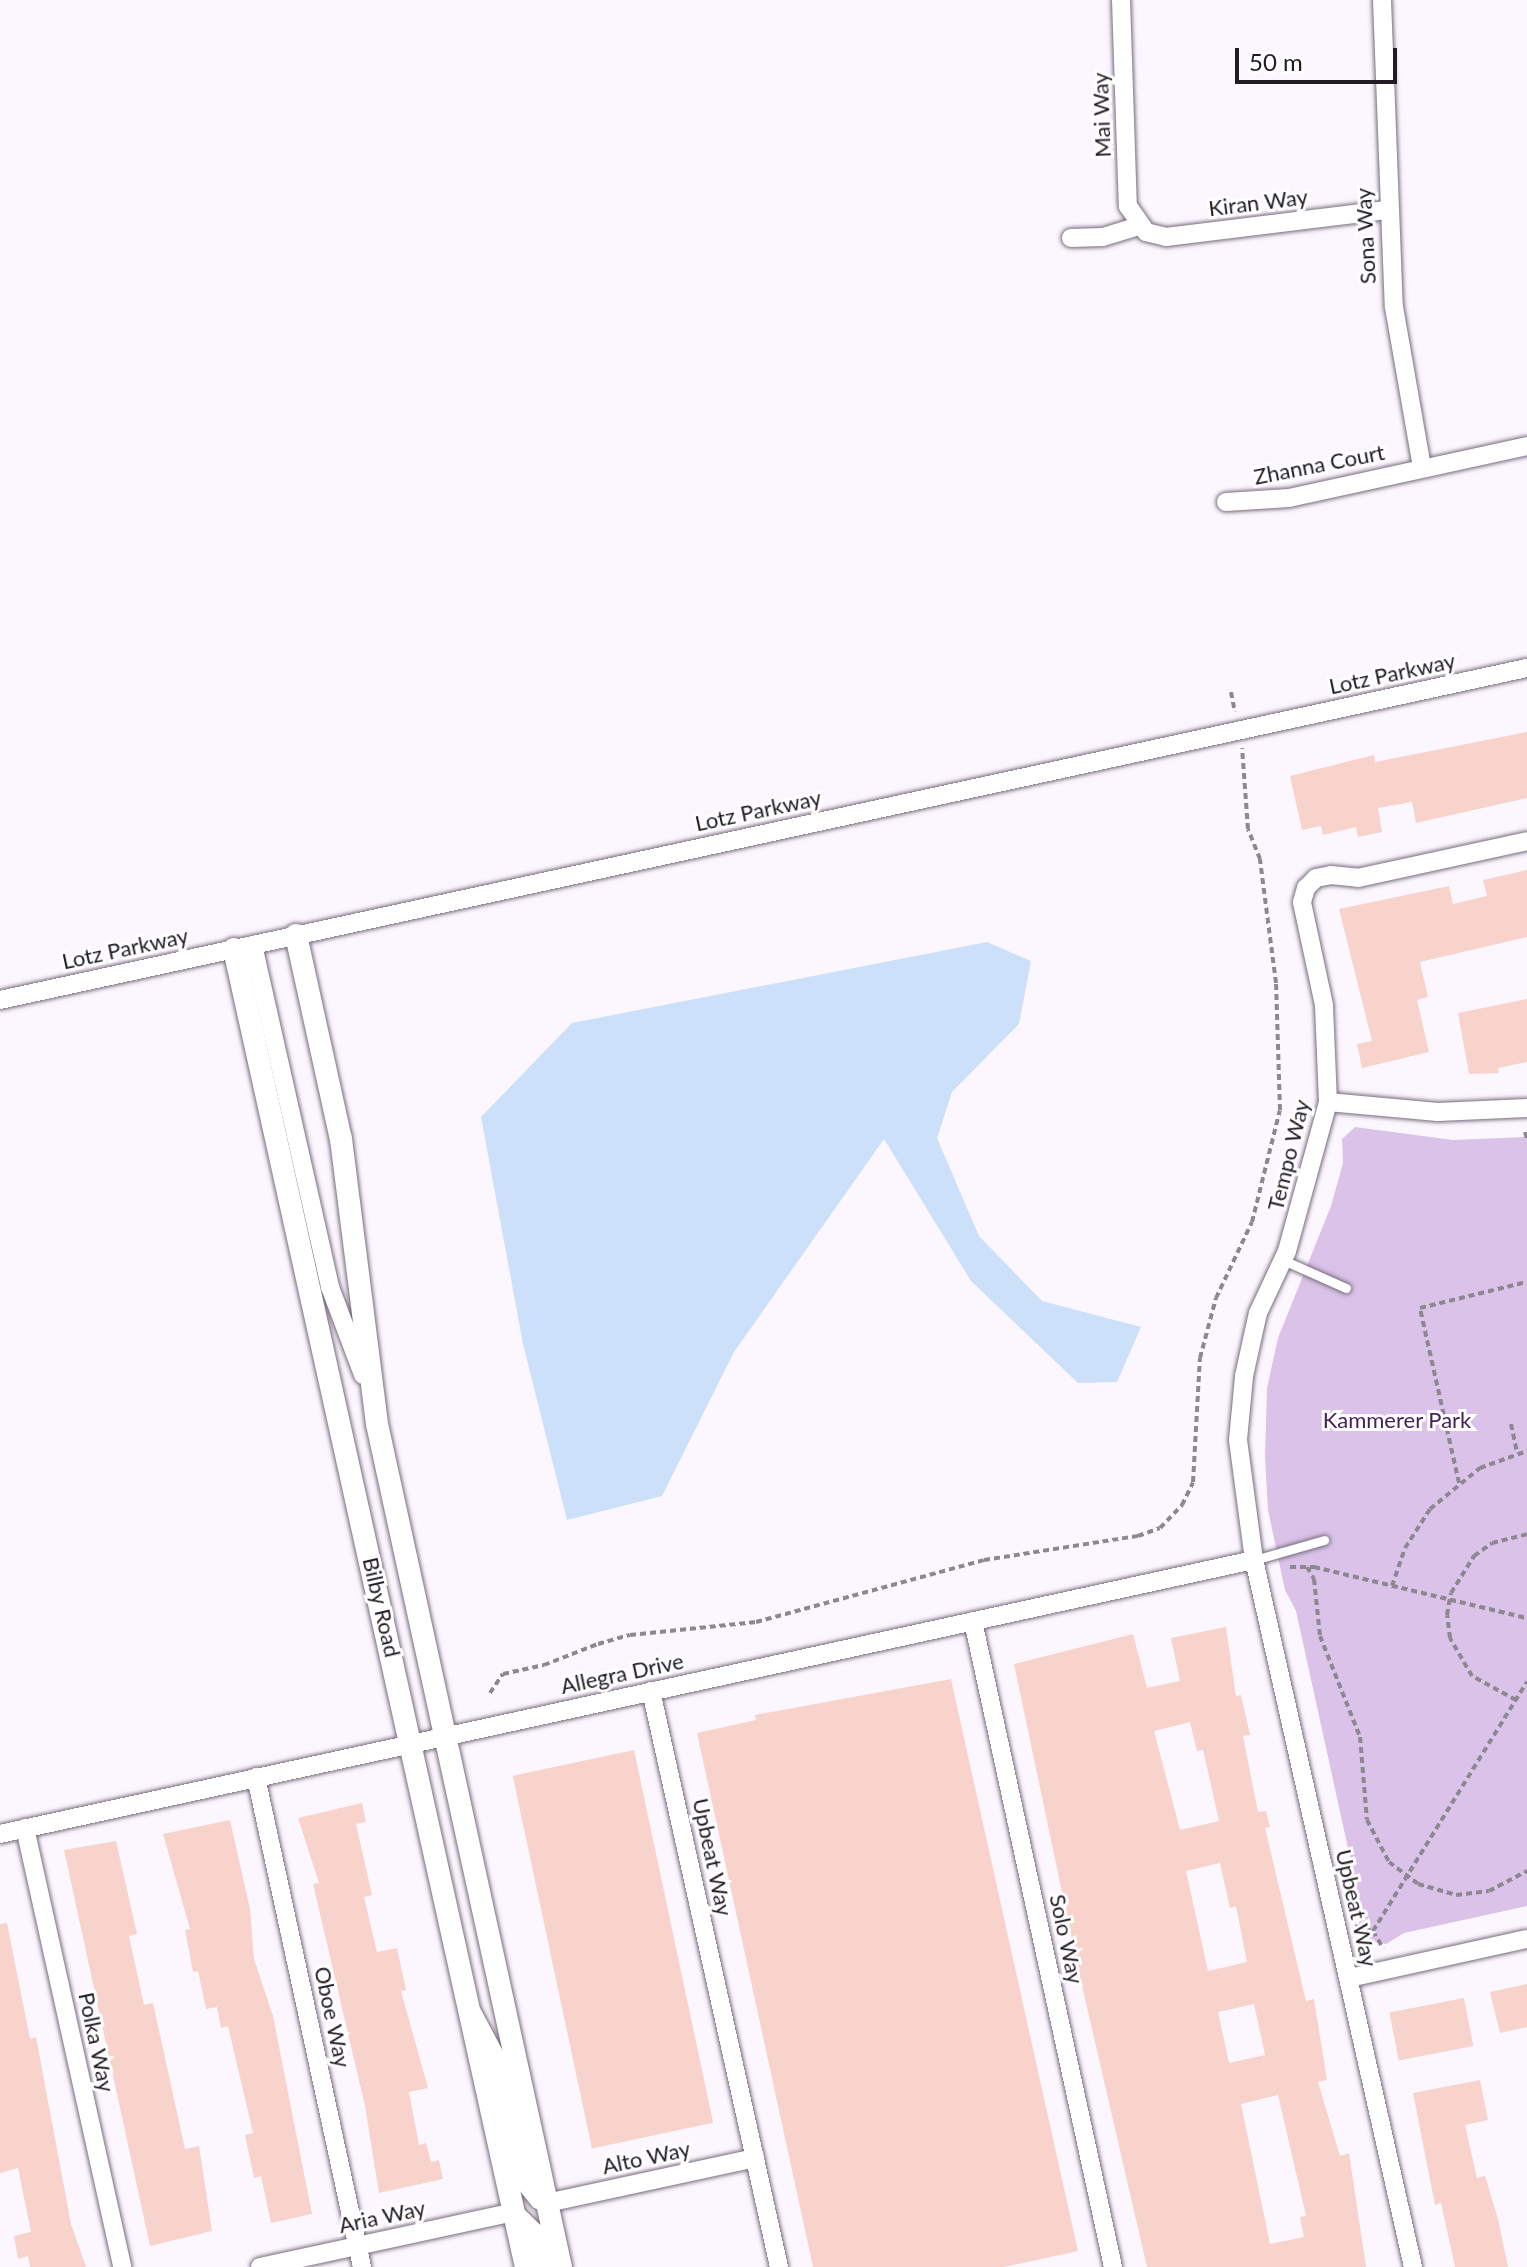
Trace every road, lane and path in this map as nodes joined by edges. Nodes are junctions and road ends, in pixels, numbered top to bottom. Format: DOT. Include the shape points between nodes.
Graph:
graph roads {
  1 [pos="1121,0"];
  2 [pos="1382,0"];
  3 [pos="1386,210"];
  4 [pos="1138,226"];
  5 [pos="1071,238"];
  6 [pos="1527,446"];
  7 [pos="1422,467"];
  8 [pos="1226,502"];
  9 [pos="1527,668"];
  10 [pos="1231,692"];
  11 [pos="1239,730"];
  12 [pos="1527,841"];
  13 [pos="296,935"];
  14 [pos="244,947"];
  15 [pos="0,1000"];
  16 [pos="1328,1102"];
  17 [pos="1527,1108"];
  18 [pos="1525,1132"];
  19 [pos="1527,1139"];
  20 [pos="1283,1260"];
  21 [pos="1527,1282"];
  22 [pos="1346,1288"];
  23 [pos="377,1424"];
  24 [pos="1511,1424"];
  25 [pos="1527,1451"];
  26 [pos="1517,1453"];
  27 [pos="1459,1483"];
  28 [pos="1527,1534"];
  29 [pos="1324,1540"];
  30 [pos="1254,1560"];
  31 [pos="1307,1567"];
  32 [pos="1284,1569"];
  33 [pos="1392,1586"];
  34 [pos="1449,1600"];
  35 [pos="1527,1618"];
  36 [pos="973,1621"];
  37 [pos="1527,1682"];
  38 [pos="651,1691"];
  39 [pos="490,1693"];
  40 [pos="1516,1700"];
  41 [pos="445,1737"];
  42 [pos="412,1743"];
  43 [pos="256,1777"];
  44 [pos="25,1828"];
  45 [pos="0,1834"];
  46 [pos="1527,1871"];
  47 [pos="1406,1877"];
  48 [pos="1352,1926"];
  49 [pos="1373,1931"];
  50 [pos="1527,1939"];
  51 [pos="1383,1948"];
  52 [pos="1349,1978"];
  53 [pos="469,2009"];
  54 [pos="755,2158"];
  55 [pos="547,2203"];
  56 [pos="514,2212"];
  57 [pos="357,2246"];
  58 [pos="122,2267"];
  59 [pos="260,2267"];
  60 [pos="362,2267"];
  61 [pos="526,2267"];
  62 [pos="544,2267"];
  63 [pos="561,2267"];
  64 [pos="779,2267"];
  65 [pos="1113,2267"];
  66 [pos="1413,2267"];
  1 -- 4 [label="street, Mai Way" via="1128,206"];
  2 -- 3 [label="street, Sona Way"];
  3 -- 4 [label="street, Kiran Way" via="1166,237"];
  3 -- 7 [label="street, Sona Way" via="1398,341"];
  4 -- 5 [label="street" via="1103,237"];
  6 -- 7 [label="street, Zhanna Court"];
  7 -- 8 [label="street, Zhanna Court" via="1272,501"];
  9 -- 11 [label="street, Lotz Parkway"];
  10 -- 11 [label="path"];
  11 -- 13 [label="street, Lotz Parkway"];
  11 -- 39 [label="path" via="1248,829 1260,859 1276,983 1280,1110 1252,1222 1216,1298 1200,1358 1193,1482 1182,1505 1160,1528 1138,1536 984,1560 756,1622 608,1641 503,1674"];
  12 -- 16 [label="street, Tempo Way" via="1358,878 1316,878 1306,888 1302,902 1324,1005"];
  13 -- 14 [label="street, Lotz Parkway"];
  13 -- 23 [label="street, Bilby Road" via="341,1139"];
  14 -- 15 [label="street, Lotz Parkway"];
  14 -- 23 [label="street, Bilby Road" via="330,1287 354,1342"];
  14 -- 42 [label="street, Bilby Road"];
  16 -- 17 [label="street" via="1438,1112"];
  16 -- 20 [label="street, Tempo Way"];
  18 -- 19 [label="path"];
  20 -- 22 [label="lane"];
  20 -- 30 [label="street, Tempo Way" via="1258,1313 1244,1376 1238,1440"];
  21 -- 27 [label="path" via="1420,1308"];
  23 -- 41 [label="street, Bilby Road"];
  24 -- 26 [label="path"];
  25 -- 26 [label="path"];
  26 -- 27 [label="path"];
  27 -- 33 [label="path" via="1415,1530"];
  28 -- 34 [label="path" via="1492,1543 1474,1556"];
  29 -- 30 [label="lane"];
  30 -- 36 [label="street, Allegra Drive"];
  30 -- 52 [label="street, Upbeat Way"];
  31 -- 32 [label="path"];
  31 -- 33 [label="path"];
  31 -- 47 [label="path" via="1314,1579 1320,1636 1360,1737 1367,1820 1389,1862"];
  33 -- 34 [label="path"];
  34 -- 35 [label="path"];
  34 -- 40 [label="path" via="1450,1638 1458,1659 1489,1690"];
  36 -- 38 [label="street, Allegra Drive"];
  36 -- 65 [label="street, Solo Way"];
  37 -- 40 [label="path"];
  38 -- 41 [label="street, Allegra Drive"];
  38 -- 54 [label="street, Upbeat Way"];
  40 -- 47 [label="path"];
  41 -- 42 [label="street, Allegra Drive"];
  41 -- 55 [label="street, Bilby Road"];
  42 -- 43 [label="street, Allegra Drive"];
  42 -- 53 [label="street, Bilby Road"];
  43 -- 44 [label="street, Allegra Drive"];
  43 -- 57 [label="street, Oboe Way"];
  44 -- 45 [label="street, Allegra Drive"];
  44 -- 58 [label="street, Polka Way"];
  46 -- 47 [label="path" via="1474,1895 1433,1892"];
  47 -- 49 [label="path"];
  48 -- 49 [label="path"];
  49 -- 51 [label="path"];
  50 -- 52 [label="street"];
  52 -- 66 [label="street, Upbeat Way"];
  53 -- 55 [label="street" via="498,2061 525,2183"];
  53 -- 56 [label="street, Bilby Road"];
  54 -- 55 [label="street, Alto Way"];
  54 -- 64 [label="street, Upbeat Way"];
  55 -- 63 [label="street, Bilby Road"];
  56 -- 57 [label="street, Aria Way"];
  56 -- 61 [label="street, Bilby Road"];
  56 -- 62 [label="street" via="535,2232"];
  57 -- 59 [label="street, Aria Way"];
  57 -- 60 [label="street, Oboe Way"];
}
